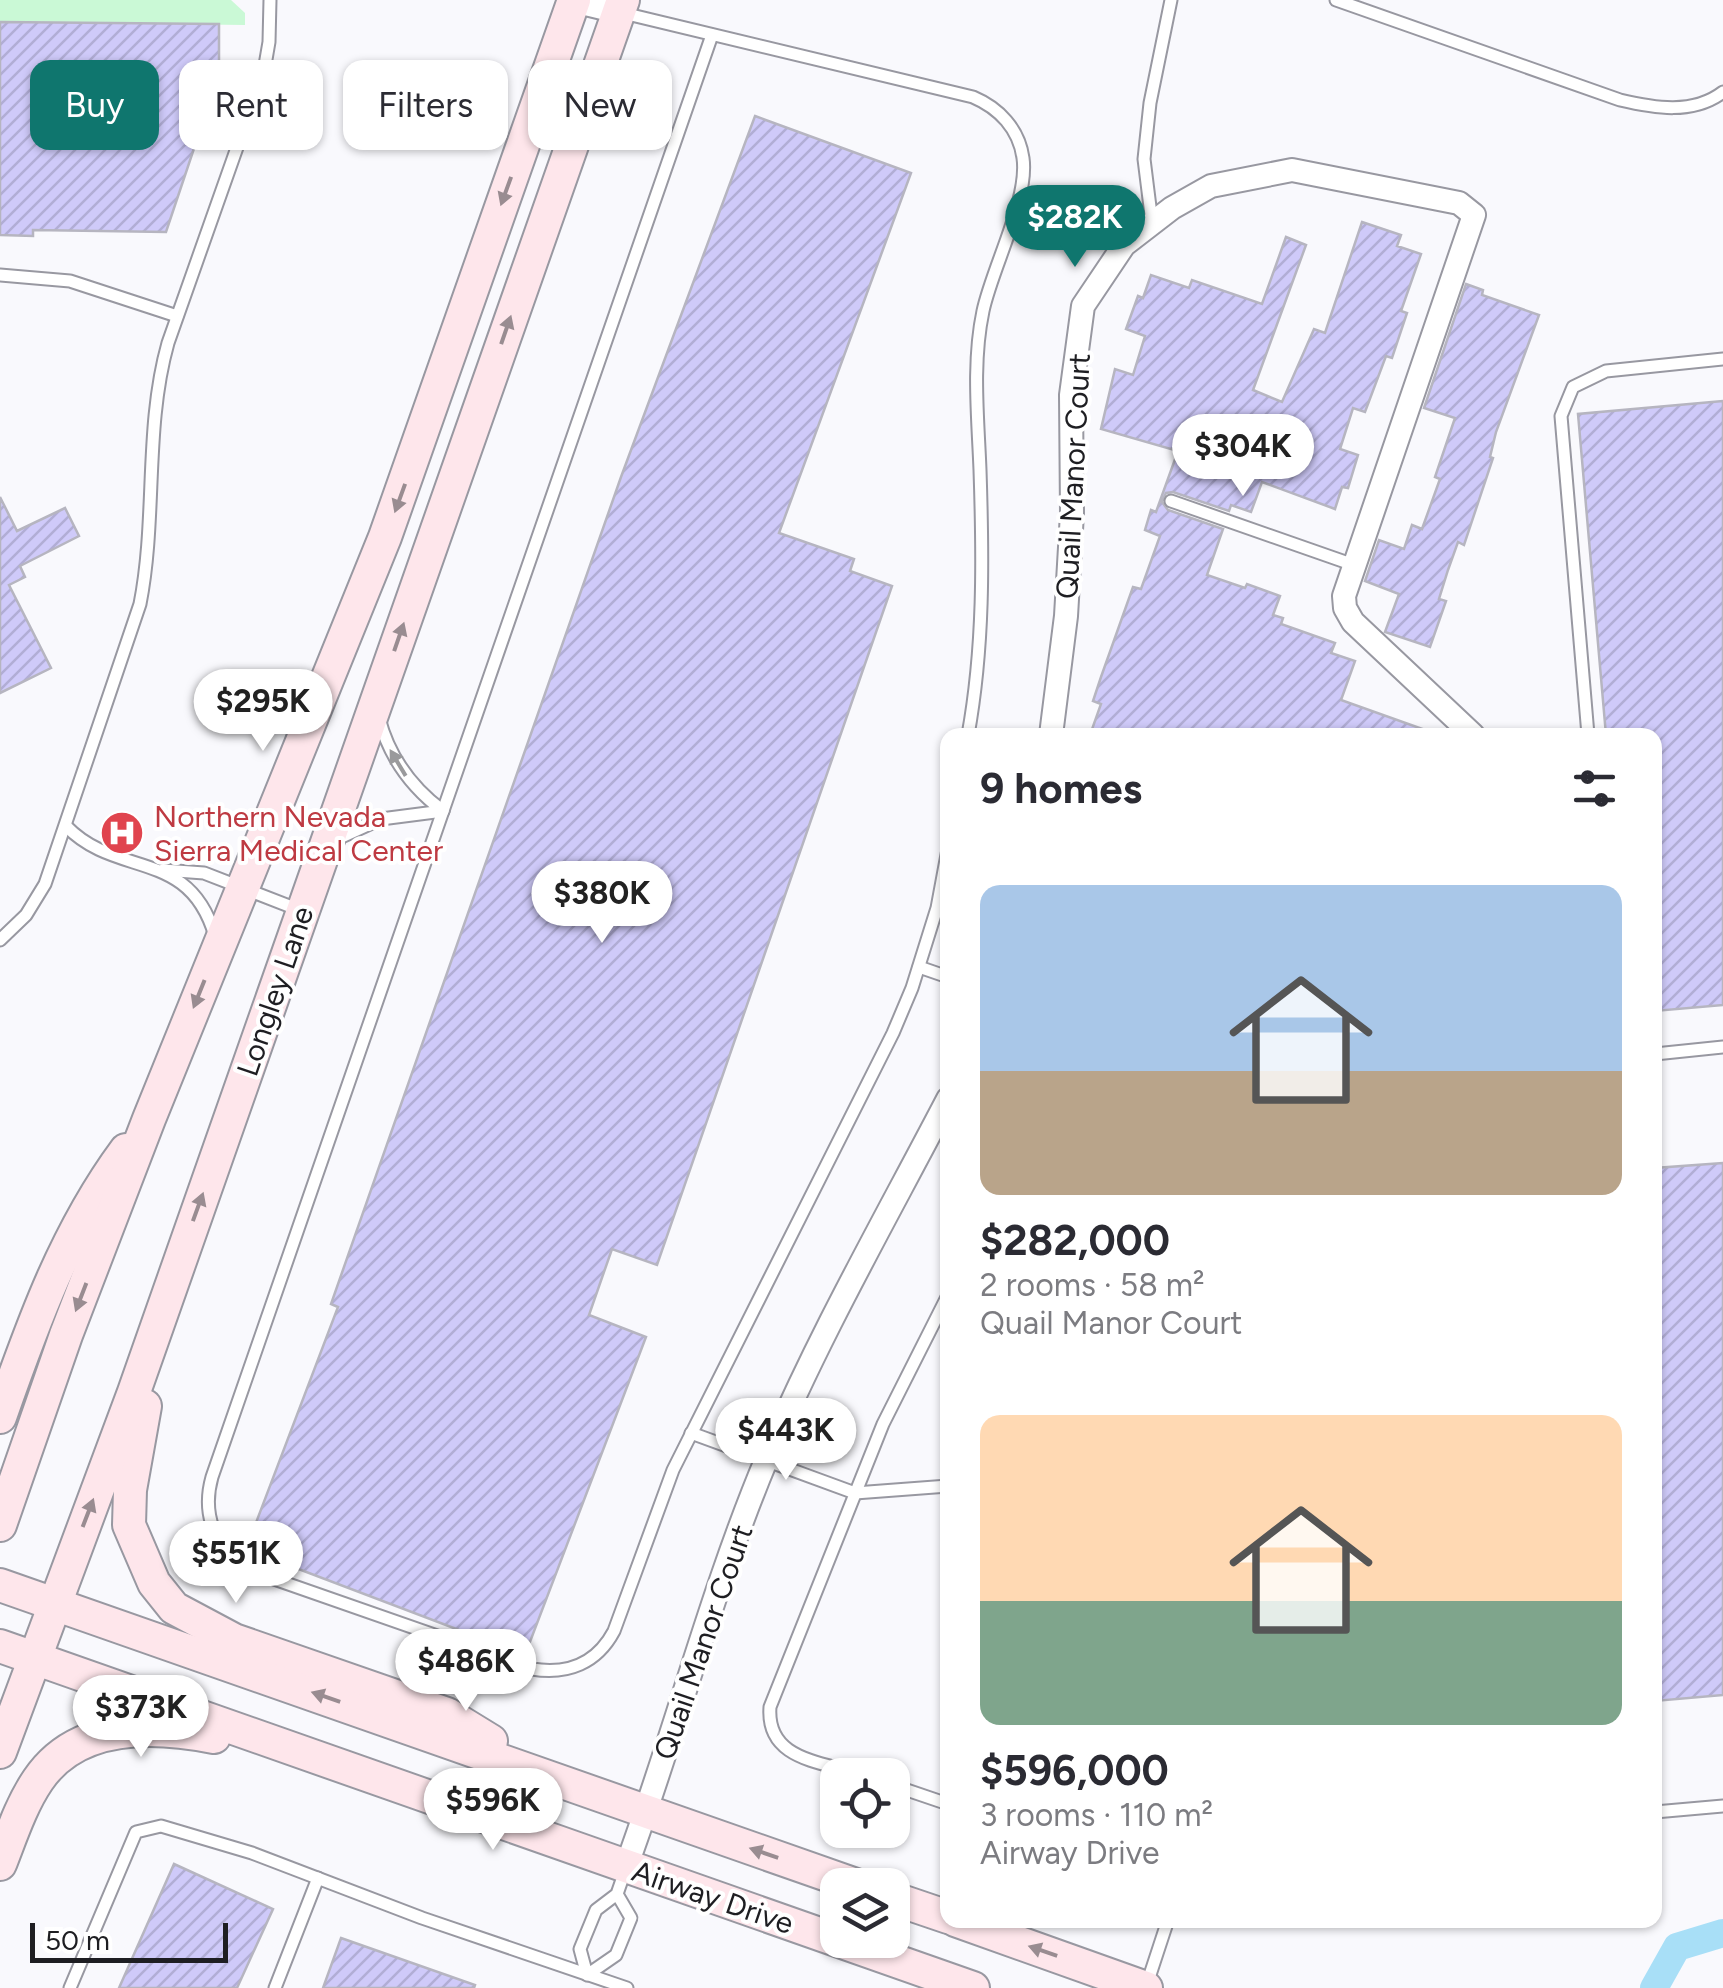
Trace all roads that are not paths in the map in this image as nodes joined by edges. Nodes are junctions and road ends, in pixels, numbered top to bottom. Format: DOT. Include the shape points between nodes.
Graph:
graph roads {
  1 [pos="270,0"];
  2 [pos="572,0"];
  3 [pos="1171,0"];
  4 [pos="1336,0"];
  5 [pos="621,6"];
  6 [pos="712,35"];
  7 [pos="1723,92"];
  8 [pos="1152,224"];
  9 [pos="0,275"];
  10 [pos="177,316"];
  11 [pos="1723,359"];
  12 [pos="1171,501"];
  13 [pos="1354,565"];
  14 [pos="376,702"];
  15 [pos="969,728"];
  16 [pos="1052,728"];
  17 [pos="1466,728"];
  18 [pos="1587,728"];
  19 [pos="443,811"];
  20 [pos="66,826"];
  21 [pos="326,844"];
  22 [pos="159,870"];
  23 [pos="242,888"];
  24 [pos="940,892"];
  25 [pos="303,912"];
  26 [pos="0,940"];
  27 [pos="217,950"];
  28 [pos="919,968"];
  29 [pos="940,975"];
  30 [pos="1723,1047"];
  31 [pos="1662,1053"];
  32 [pos="940,1115"];
  33 [pos="150,1118"];
  34 [pos="165,1298"];
  35 [pos="940,1311"];
  36 [pos="0,1417"];
  37 [pos="691,1433"];
  38 [pos="767,1458"];
  39 [pos="940,1487"];
  40 [pos="855,1494"];
  41 [pos="0,1524"];
  42 [pos="9,1588"];
  43 [pos="54,1604"];
  44 [pos="0,1646"];
  45 [pos="33,1658"];
  46 [pos="0,1752"];
  47 [pos="319,1758"];
  48 [pos="820,1761"];
  49 [pos="521,1766"];
  50 [pos="910,1792"];
  51 [pos="940,1801"];
  52 [pos="1723,1806"];
  53 [pos="646,1811"];
  54 [pos="1662,1811"];
  55 [pos="0,1864"];
  56 [pos="820,1872"];
  57 [pos="318,1878"];
  58 [pos="622,1880"];
  59 [pos="910,1904"];
  60 [pos="940,1914"];
  61 [pos="977,1928"];
  62 [pos="1164,1928"];
  63 [pos="588,1974"];
  64 [pos="1137,1987"];
  65 [pos="70,1988"];
  66 [pos="275,1988"];
  67 [pos="627,1988"];
  68 [pos="974,1988"];
  1 -- 10 [label="lane" via="264,71"];
  2 -- 5 [label="street"];
  2 -- 23 [label="main road, one-way" via="397,506"];
  3 -- 8 [label="lane" via="1144,160"];
  4 -- 7 [label="lane" via="1620,100 1667,110"];
  5 -- 6 [label="lane"];
  14 -- 5 [label="main road, Longley Lane, one-way"];
  6 -- 15 [label="lane" via="973,96 1007,120 1020,145 1022,184 978,341 982,587"];
  6 -- 19 [label="lane"];
  8 -- 13 [label="street, Quail Manor Court" via="1210,186 1292,170 1459,203 1474,215"];
  8 -- 16 [label="street, Quail Manor Court" via="1124,244 1083,306 1071,395 1066,616"];
  9 -- 10 [label="lane" via="70,281"];
  10 -- 20 [label="lane" via="155,404 140,604"];
  11 -- 18 [label="lane" via="1606,371 1573,387 1561,416"];
  12 -- 13 [label="lane"];
  13 -- 17 [label="street" via="1344,596 1353,622"];
  19 -- 14 [label="lane, one-way" via="395,760"];
  14 -- 21 [label="main road, Longley Lane"];
  19 -- 21 [label="lane" via="381,819"];
  19 -- 37 [label="lane" via="212,1476 208,1505 214,1533 251,1571 532,1669 562,1671 589,1660 608,1642"];
  20 -- 22 [label="lane" via="88,846"];
  20 -- 26 [label="lane" via="36,901"];
  21 -- 25 [label="main road, Longley Lane"];
  22 -- 23 [label="lane" via="194,870"];
  22 -- 27 [label="lane" via="198,898"];
  23 -- 25 [label="lane"];
  23 -- 27 [label="main road"];
  24 -- 28 [label="lane"];
  34 -- 25 [label="main road, Longley Lane, one-way"];
  27 -- 33 [label="main road, one-way"];
  28 -- 29 [label="lane"];
  28 -- 37 [label="lane" via="893,1034"];
  30 -- 31 [label="lane"];
  32 -- 38 [label="street, Quail Manor Court"];
  33 -- 36 [label="main road" via="98,1188 59,1262"];
  33 -- 41 [label="main road, one-way"];
  43 -- 34 [label="main road, Longley Lane, one-way"];
  34 -- 49 [label="main road" via="130,1490 129,1525 154,1584 174,1608 203,1625 447,1714"];
  35 -- 40 [label="lane"];
  37 -- 38 [label="lane"];
  38 -- 40 [label="lane"];
  38 -- 53 [label="street, Quail Manor Court"];
  39 -- 40 [label="lane"];
  40 -- 48 [label="lane" via="770,1706 769,1728 783,1749"];
  42 -- 43 [label="main road, Airway Drive"];
  43 -- 45 [label="main road, Longley Lane"];
  49 -- 43 [label="main road, Airway Drive, one-way"];
  44 -- 45 [label="main road, Airway Drive"];
  45 -- 46 [label="main road, Longley Lane"];
  45 -- 47 [label="main road, Airway Drive"];
  47 -- 55 [label="main road" via="190,1732 114,1731 80,1744 39,1777"];
  47 -- 58 [label="main road, Airway Drive"];
  49 -- 53 [label="main road, Airway Drive"];
  50 -- 51 [label="lane"];
  52 -- 54 [label="lane"];
  56 -- 53 [label="main road, Airway Drive, one-way"];
  53 -- 58 [label="street, Quail Manor Court"];
  57 -- 63 [label="lane"];
  57 -- 65 [label="lane" via="161,1826 136,1832"];
  57 -- 66 [label="lane"];
  58 -- 63 [label="lane" via="596,1910 580,1949"];
  58 -- 63 [label="lane" via="631,1918 616,1955"];
  58 -- 68 [label="main road, Airway Drive"];
  59 -- 60 [label="main road"];
  64 -- 61 [label="main road, one-way"];
  62 -- 64 [label="lane"];
  63 -- 67 [label="lane"];
}
